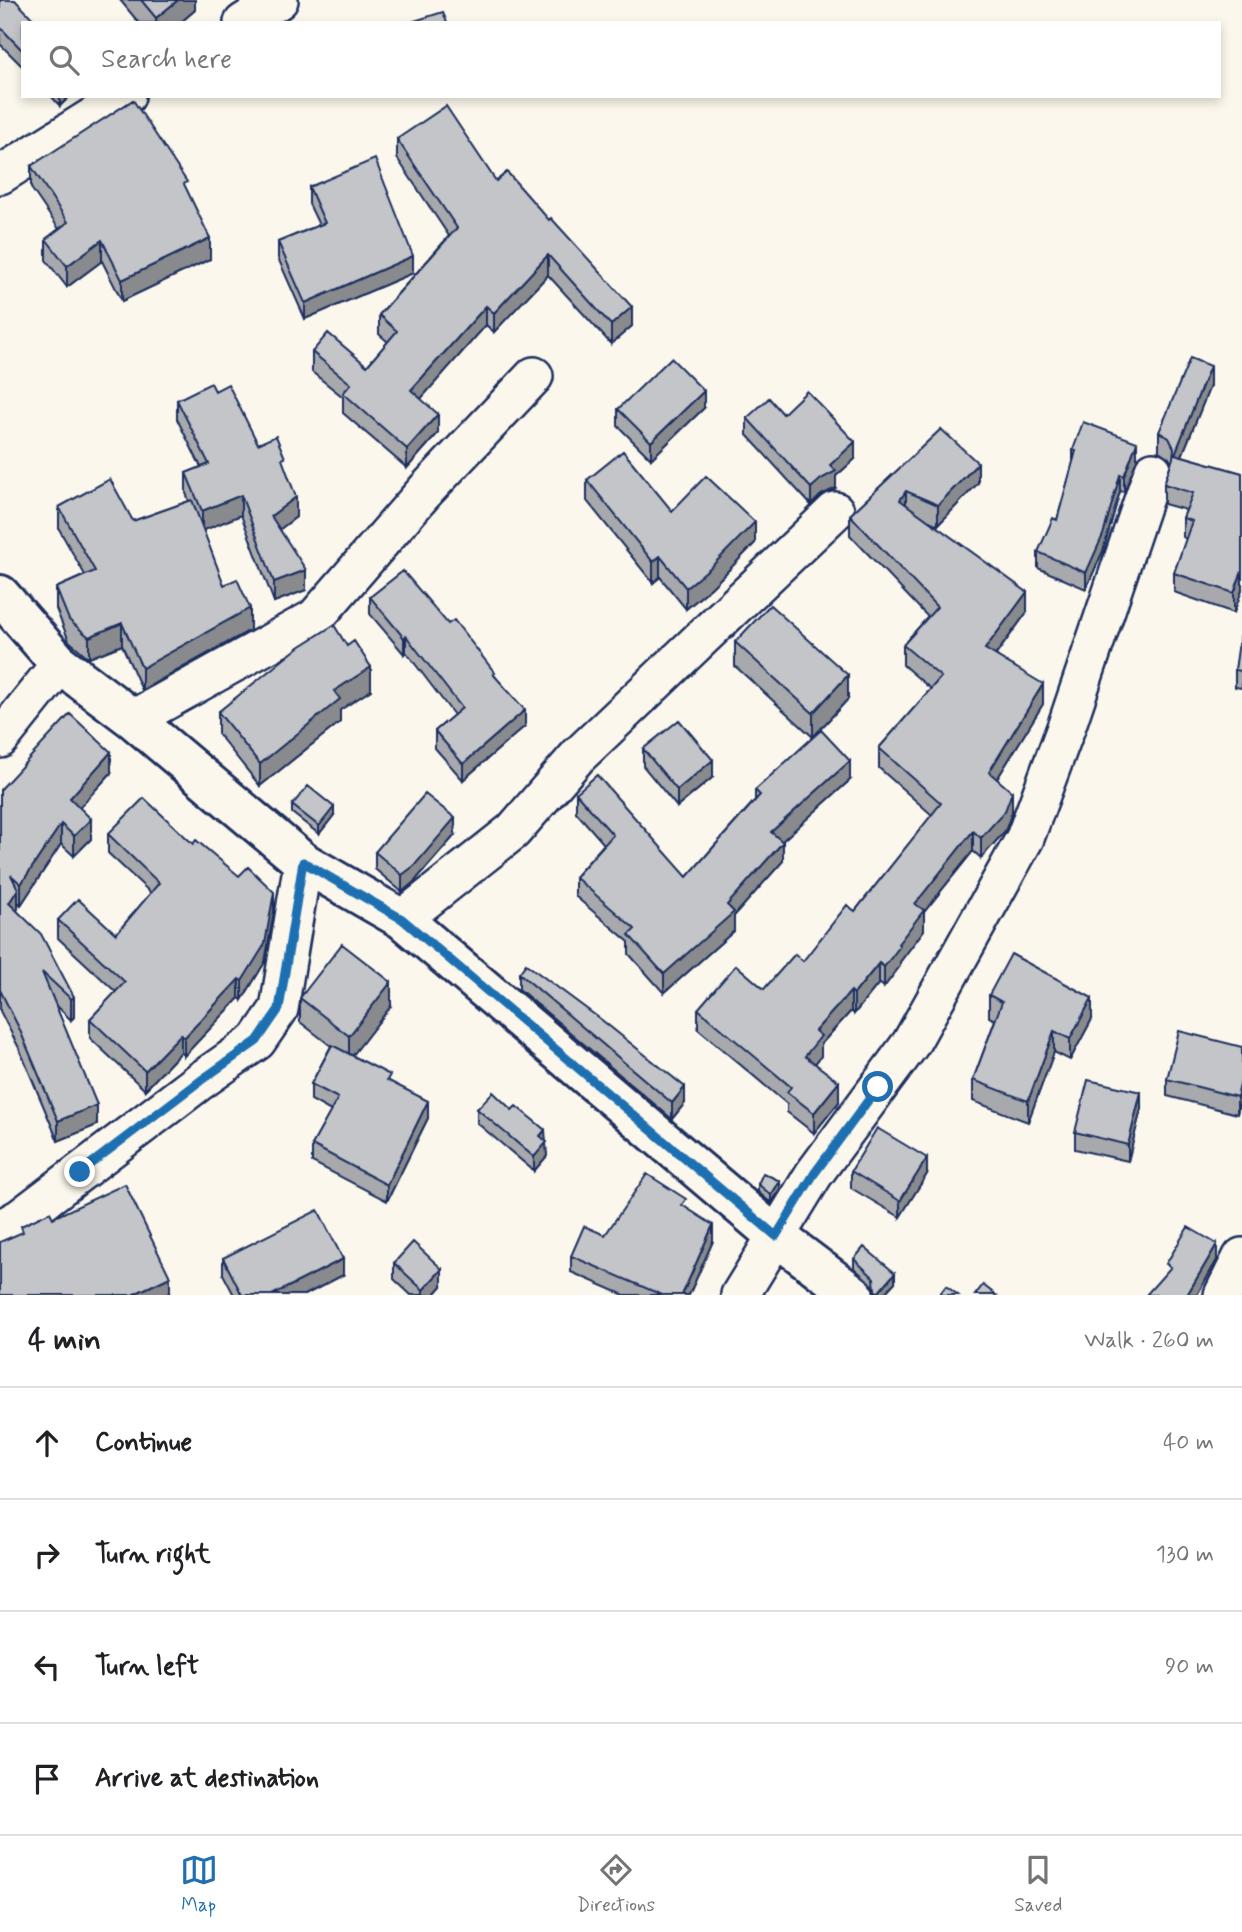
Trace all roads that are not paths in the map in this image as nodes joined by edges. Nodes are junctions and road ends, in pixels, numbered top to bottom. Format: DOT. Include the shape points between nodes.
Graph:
graph roads {
  1 [pos="279,0"];
  2 [pos="246,21"];
  3 [pos="123,98"];
  4 [pos="0,176"];
  5 [pos="534,376"];
  6 [pos="1153,471"];
  7 [pos="835,511"];
  8 [pos="0,595"];
  9 [pos="60,664"];
  10 [pos="133,719"];
  11 [pos="0,739"];
  12 [pos="303,862"];
  13 [pos="402,919"];
  14 [pos="0,1229"];
  15 [pos="776,1236"];
  16 [pos="1242,1257"];
  17 [pos="740,1295"];
  18 [pos="854,1295"];
  19 [pos="1223,1295"];
  1 -- 2 [label="street"];
  3 -- 4 [label="street"];
  5 -- 10 [label="street" via="426,489 316,618"];
  6 -- 15 [label="street" via="1025,838 911,1043 814,1174"];
  7 -- 13 [label="street" via="578,756 513,831"];
  8 -- 9 [label="street"];
  9 -- 10 [label="street"];
  9 -- 11 [label="street"];
  10 -- 12 [label="street"];
  12 -- 13 [label="street"];
  12 -- 14 [label="street" via="279,1009 257,1041"];
  13 -- 15 [label="street"];
  15 -- 17 [label="street"];
  15 -- 18 [label="street"];
  16 -- 19 [label="street"];
}
